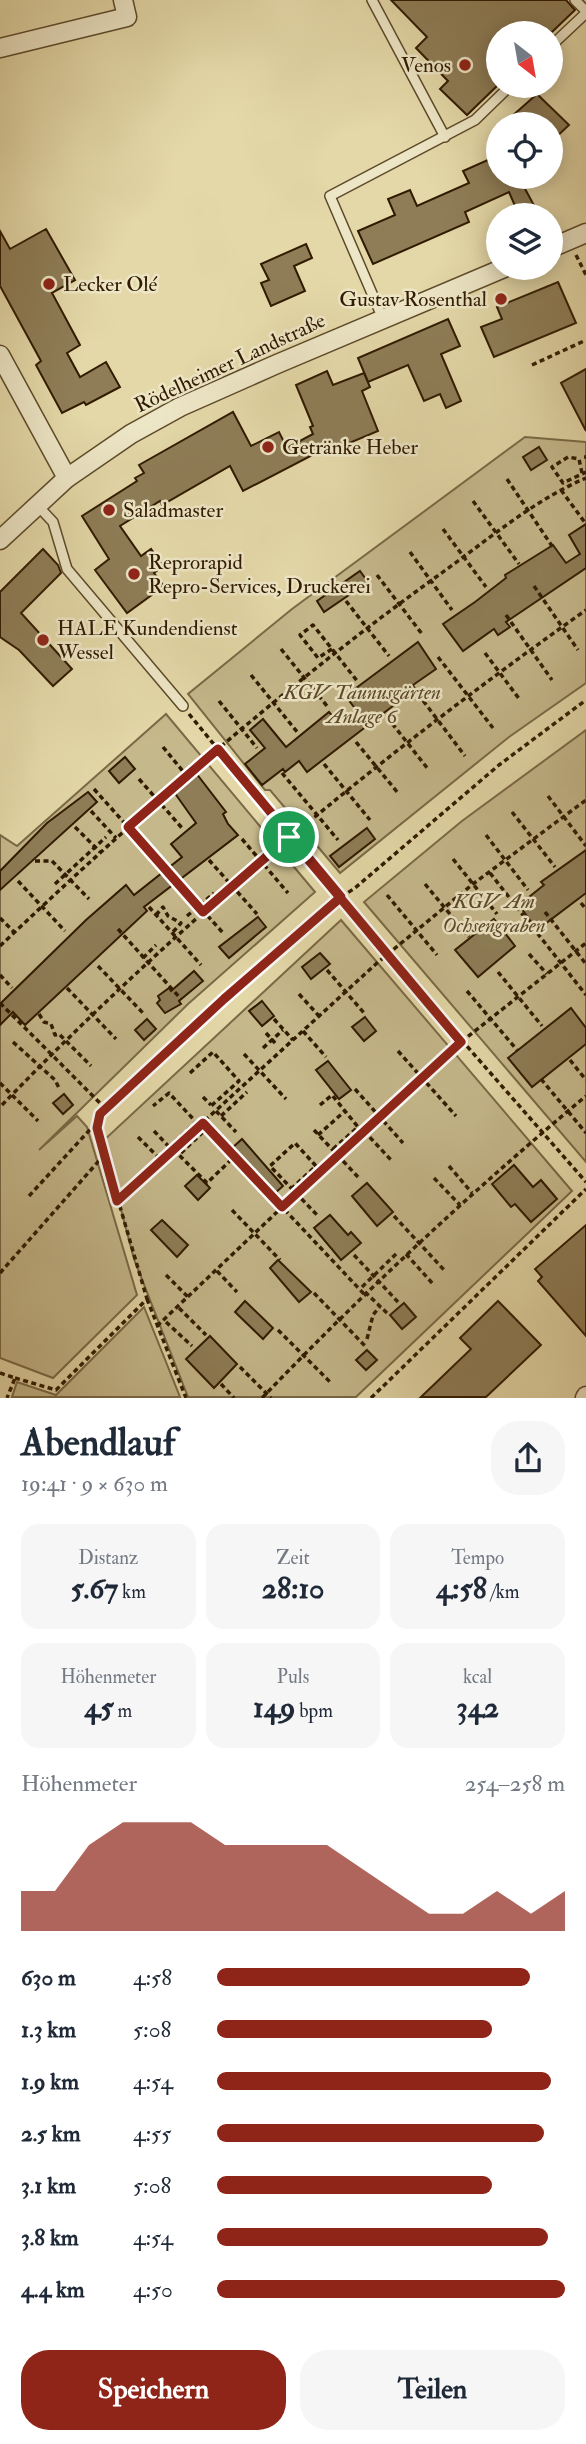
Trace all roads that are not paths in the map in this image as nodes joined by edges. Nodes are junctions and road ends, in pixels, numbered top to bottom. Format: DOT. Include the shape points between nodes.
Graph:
graph roads {
  1 [pos="123,0"];
  2 [pos="372,0"];
  3 [pos="575,0"];
  4 [pos="586,12"];
  5 [pos="564,33"];
  6 [pos="0,48"];
  7 [pos="498,98"];
  8 [pos="445,137"];
  9 [pos="586,233"];
  10 [pos="563,243"];
  11 [pos="486,276"];
  12 [pos="383,319"];
  13 [pos="0,355"];
  14 [pos="67,478"];
  15 [pos="36,504"];
  16 [pos="0,540"];
  17 [pos="183,706"];
  1 -- 6 [label="street" via="127,17"];
  2 -- 8 [label="lane"];
  3 -- 4 [label="lane"];
  4 -- 5 [label="lane"];
  7 -- 8 [label="lane" via="475,120"];
  8 -- 12 [label="lane" via="330,196"];
  9 -- 10 [label="street"];
  11 -- 12 [label="street, Rödelheimer Landstraße"];
  12 -- 14 [label="street, Rödelheimer Landstraße" via="180,407"];
  13 -- 14 [label="street"];
  14 -- 15 [label="street, Rödelheimer Landstraße"];
  15 -- 16 [label="street, Rödelheimer Landstraße"];
  15 -- 17 [label="lane" via="53,522 67,569"];
}
